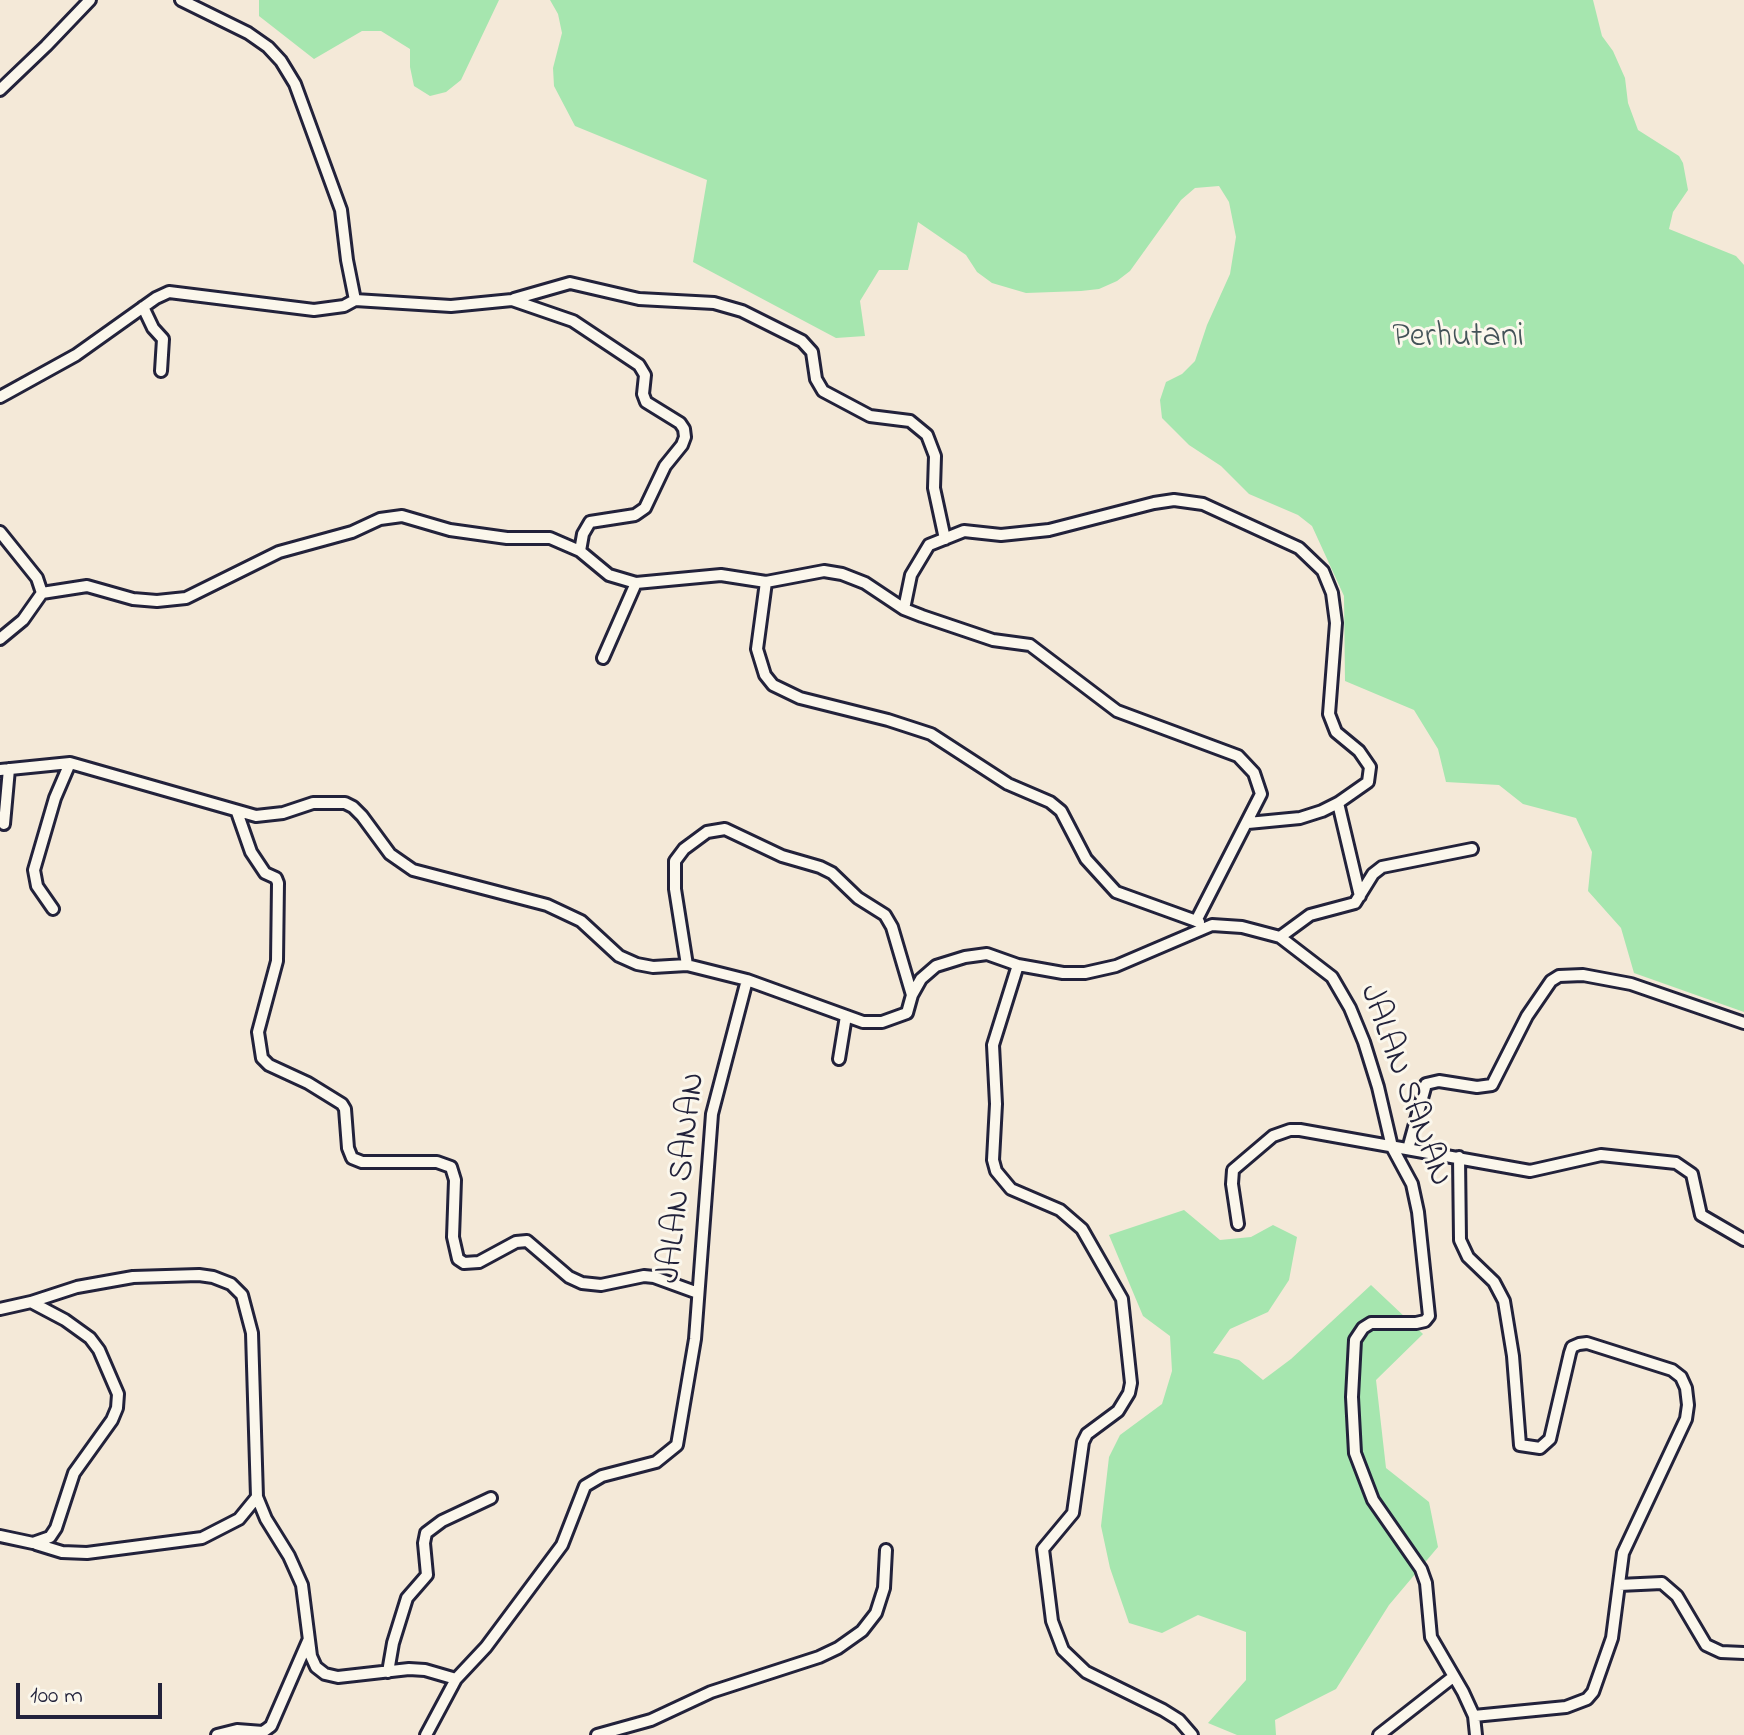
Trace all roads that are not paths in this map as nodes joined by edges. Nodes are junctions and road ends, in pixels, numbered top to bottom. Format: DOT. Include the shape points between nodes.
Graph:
graph roads {
  1 [pos="90,0"];
  2 [pos="181,0"];
  3 [pos="0,90"];
  4 [pos="355,300"];
  5 [pos="512,300"];
  6 [pos="143,307"];
  7 [pos="161,371"];
  8 [pos="0,397"];
  9 [pos="0,532"];
  10 [pos="945,539"];
  11 [pos="580,551"];
  12 [pos="766,582"];
  13 [pos="636,583"];
  14 [pos="42,593"];
  15 [pos="904,609"];
  16 [pos="0,639"];
  17 [pos="603,658"];
  18 [pos="70,763"];
  19 [pos="4,770"];
  20 [pos="1338,803"];
  21 [pos="237,812"];
  22 [pos="1248,823"];
  23 [pos="4,824"];
  24 [pos="1472,849"];
  25 [pos="1360,896"];
  26 [pos="53,909"];
  27 [pos="1196,921"];
  28 [pos="1212,925"];
  29 [pos="1280,937"];
  30 [pos="687,965"];
  31 [pos="1018,965"];
  32 [pos="747,980"];
  33 [pos="912,995"];
  34 [pos="846,1016"];
  35 [pos="1744,1023"];
  36 [pos="839,1059"];
  37 [pos="1392,1147"];
  38 [pos="1408,1149"];
  39 [pos="1459,1157"];
  40 [pos="1238,1224"];
  41 [pos="1744,1240"];
  42 [pos="698,1293"];
  43 [pos="31,1302"];
  44 [pos="0,1309"];
  45 [pos="257,1497"];
  46 [pos="491,1498"];
  47 [pos="0,1536"];
  48 [pos="33,1543"];
  49 [pos="886,1550"];
  50 [pos="1619,1585"];
  51 [pos="308,1640"];
  52 [pos="1744,1653"];
  53 [pos="388,1672"];
  54 [pos="1453,1677"];
  55 [pos="456,1679"];
  56 [pos="1474,1716"];
  57 [pos="217,1735"];
  58 [pos="426,1735"];
  59 [pos="597,1735"];
  60 [pos="1192,1735"];
  61 [pos="1379,1735"];
  62 [pos="1476,1735"];
  1 -- 3 [label="street"];
  2 -- 4 [label="street" via="268,47 295,84 341,210"];
  4 -- 5 [label="street" via="451,306"];
  4 -- 6 [label="street" via="314,310 175,291"];
  5 -- 10 [label="street" via="579,284 639,299 731,307 802,341 812,352 823,391 870,416 910,421 927,435 935,456 934,488"];
  5 -- 11 [label="street" via="573,321 639,365 645,375 646,402 684,429 682,445 665,466 645,508 635,515 590,522"];
  6 -- 7 [label="street" via="163,339"];
  6 -- 8 [label="street" via="76,355"];
  9 -- 14 [label="street" via="37,578"];
  10 -- 15 [label="street" via="929,545 911,575"];
  10 -- 20 [label="street" via="964,531 1001,535 1049,530 1174,500 1203,504 1299,548 1323,571 1332,593 1332,725 1370,767 1368,782"];
  11 -- 13 [label="street" via="609,575"];
  11 -- 14 [label="street" via="550,538 507,538 389,517 279,552 186,598 133,599 87,586"];
  12 -- 13 [label="street" via="721,575"];
  12 -- 15 [label="street" via="832,571 865,583"];
  12 -- 27 [label="street" via="757,649 765,675 783,693 931,734 1061,811 1086,859 1116,892"];
  13 -- 17 [label="street"];
  14 -- 16 [label="street" via="23,620"];
  15 -- 22 [label="street" via="993,640 1030,645 1117,711 1238,756 1254,773 1261,794"];
  18 -- 19 [label="street"];
  18 -- 21 [label="street"];
  18 -- 26 [label="street" via="34,870 37,886"];
  19 -- 23 [label="street"];
  20 -- 22 [label="street" via="1300,818"];
  20 -- 25 [label="street"];
  21 -- 30 [label="street" via="268,816 313,803 345,803 362,816 390,854 413,870 547,905 581,921 628,961 653,967"];
  21 -- 42 [label="street" via="251,852 278,883 277,961 258,1032 262,1058 342,1104 352,1158 451,1167 453,1237 464,1263 479,1262 527,1241 582,1283 601,1285 644,1276"];
  22 -- 27 [label="street"];
  24 -- 25 [label="street" via="1382,867"];
  25 -- 29 [label="street" via="1355,903 1310,915"];
  27 -- 28 [label="street"];
  28 -- 29 [label="street, JALAN SANAN"];
  28 -- 31 [label="street, JALAN SANAN" via="1101,970 1063,973"];
  29 -- 37 [label="street, JALAN SANAN" via="1340,988 1364,1042"];
  30 -- 32 [label="street"];
  30 -- 33 [label="street" via="675,861 707,832 725,829 832,873 885,915"];
  31 -- 33 [label="street, JALAN SANAN" via="987,954 965,957 936,966"];
  31 -- 60 [label="street" via="993,1045 993,1160 1011,1189 1060,1210 1082,1229 1122,1299 1131,1383 1118,1411 1087,1434 1073,1513 1043,1549 1052,1621 1063,1650 1086,1672 1163,1710"];
  32 -- 34 [label="street, JALAN SANAN"];
  32 -- 42 [label="street, JALAN SANAN" via="712,1114"];
  33 -- 34 [label="street, JALAN SANAN" via="907,1013 897,1019 872,1023"];
  34 -- 36 [label="street"];
  35 -- 38 [label="street" via="1631,984 1559,976 1527,1016 1492,1085 1426,1084"];
  37 -- 38 [label="street"];
  37 -- 40 [label="street" via="1300,1130 1273,1136 1233,1170"];
  37 -- 54 [label="street, JALAN SANAN" via="1412,1184 1429,1316 1416,1323 1371,1323 1355,1340 1355,1453 1373,1500 1421,1569 1431,1637"];
  38 -- 39 [label="street"];
  39 -- 41 [label="street" via="1530,1171 1601,1155 1676,1163 1692,1174 1701,1215"];
  39 -- 50 [label="street" via="1460,1240 1504,1301 1520,1445 1540,1448 1550,1439 1570,1353 1579,1344 1672,1370 1686,1388 1686,1419 1629,1537"];
  42 -- 55 [label="street, JALAN SANAN" via="677,1445 656,1462 602,1476 585,1486 562,1545"];
  43 -- 44 [label="street"];
  43 -- 45 [label="street" via="133,1277 199,1275 231,1284 242,1295 252,1333"];
  43 -- 48 [label="street" via="90,1338 116,1387 117,1408 74,1473 56,1528 50,1537"];
  45 -- 48 [label="street" via="239,1519 202,1538 87,1553"];
  45 -- 51 [label="street" via="302,1585"];
  46 -- 53 [label="street" via="426,1533 427,1575 407,1598"];
  47 -- 48 [label="street"];
  49 -- 59 [label="street" via="876,1613 838,1648 711,1692 651,1720"];
  50 -- 52 [label="street" via="1662,1583 1677,1596 1706,1645"];
  50 -- 56 [label="street" via="1612,1638 1587,1699 1566,1707"];
  51 -- 53 [label="street" via="316,1667 330,1676"];
  51 -- 57 [label="street" via="271,1726 263,1732"];
  53 -- 55 [label="street" via="425,1670"];
  54 -- 56 [label="street, JALAN SANAN"];
  54 -- 61 [label="street"];
  55 -- 58 [label="street, JALAN SANAN"];
  56 -- 62 [label="street, JALAN SANAN"];
}
